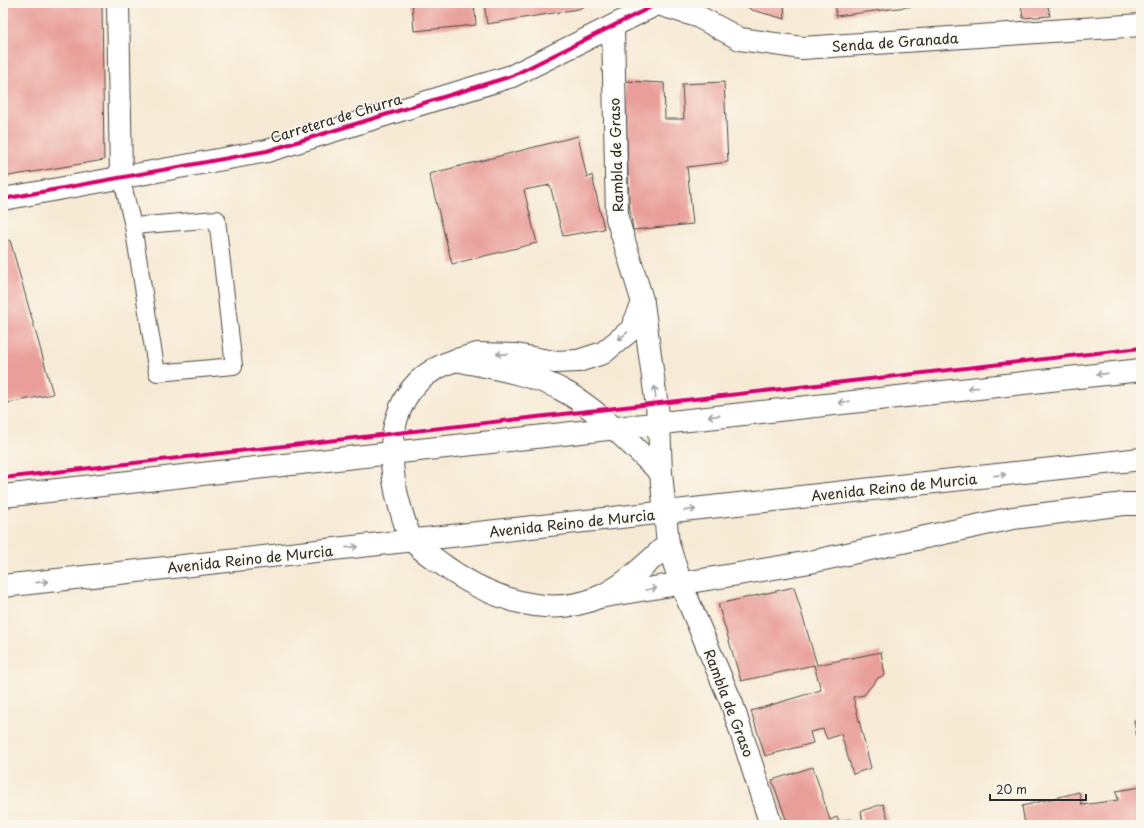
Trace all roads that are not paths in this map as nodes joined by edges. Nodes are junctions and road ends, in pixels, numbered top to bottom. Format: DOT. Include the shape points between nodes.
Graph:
graph roads {
  1 [pos="118,3"];
  2 [pos="658,4"];
  3 [pos="1141,25"];
  4 [pos="612,27"];
  5 [pos="121,176"];
  6 [pos="3,200"];
  7 [pos="133,226"];
  8 [pos="643,303"];
  9 [pos="456,360"];
  10 [pos="1141,370"];
  11 [pos="659,422"];
  12 [pos="614,428"];
  13 [pos="391,453"];
  14 [pos="1141,459"];
  15 [pos="661,472"];
  16 [pos="3,496"];
  17 [pos="1141,504"];
  18 [pos="665,512"];
  19 [pos="412,540"];
  20 [pos="668,544"];
  21 [pos="681,584"];
  22 [pos="3,586"];
  23 [pos="599,597"];
  24 [pos="771,825"];
  1 -- 5 [label="main road"];
  2 -- 3 [label="main road, Senda de Granada" via="697,16 740,40 802,48"];
  2 -- 4 [label="main road, Carretera de Churra"];
  4 -- 5 [label="main road, Carretera de Churra" via="512,76 267,151"];
  4 -- 8 [label="main road, Rambla de Graso" via="617,218"];
  5 -- 6 [label="main road, Carretera de Churra"];
  5 -- 7 [label="lane"];
  7 -- 7 [label="lane" via="157,373 234,366 217,218"];
  8 -- 9 [label="main road, one-way" via="631,330 603,353 578,361 554,362 516,354 477,354"];
  11 -- 8 [label="main road, Rambla de Graso, one-way"];
  9 -- 12 [label="main road" via="515,373 559,388"];
  9 -- 13 [label="main road" via="444,364 415,385 401,406 393,427"];
  10 -- 11 [label="main road, one-way"];
  11 -- 12 [label="main road"];
  11 -- 15 [label="main road, Rambla de Graso"];
  12 -- 13 [label="main road"];
  12 -- 15 [label="main road"];
  13 -- 16 [label="main road"];
  13 -- 19 [label="main road" via="393,484"];
  18 -- 14 [label="main road, Avenida Reino de Murcia, one-way"];
  15 -- 18 [label="main road, Rambla de Graso"];
  17 -- 21 [label="main road" via="1012,518 810,562"];
  18 -- 19 [label="main road, Avenida Reino de Murcia"];
  18 -- 20 [label="main road, Rambla de Graso"];
  22 -- 19 [label="main road, Avenida Reino de Murcia, one-way"];
  19 -- 23 [label="main road" via="452,572 494,594 521,603 543,607 567,606"];
  20 -- 21 [label="main road, Rambla de Graso"];
  20 -- 23 [label="main road" via="623,583"];
  23 -- 21 [label="main road, one-way"];
  21 -- 24 [label="main road, Rambla de Graso" via="732,704"];
}
